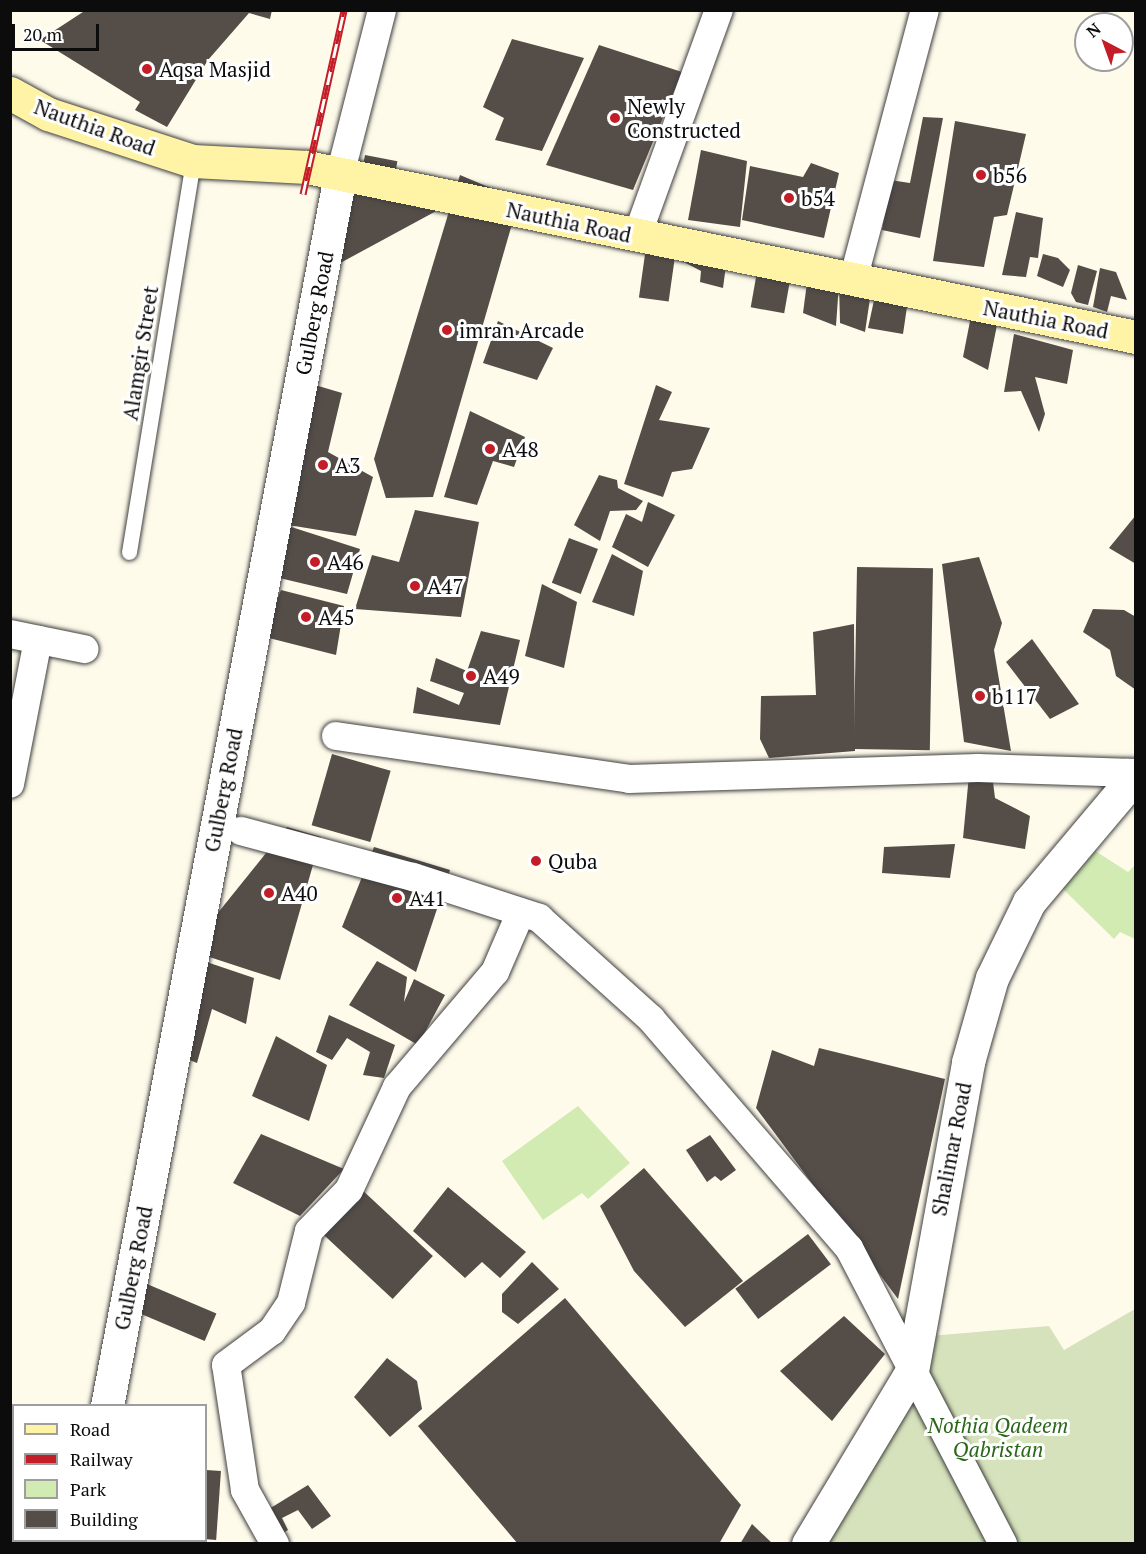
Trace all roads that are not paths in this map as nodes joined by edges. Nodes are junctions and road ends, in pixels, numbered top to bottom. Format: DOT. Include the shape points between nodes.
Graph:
graph roads {
  1 [pos="382,10"];
  2 [pos="719,10"];
  3 [pos="925,10"];
  4 [pos="10,93"];
  5 [pos="193,161"];
  6 [pos="340,175"];
  7 [pos="637,236"];
  8 [pos="853,280"];
  9 [pos="1136,337"];
  10 [pos="129,552"];
  11 [pos="24,637"];
  12 [pos="84,649"];
  13 [pos="336,736"];
  14 [pos="1136,774"];
  15 [pos="10,784"];
  16 [pos="241,831"];
  17 [pos="521,912"];
  18 [pos="912,1371"];
  19 [pos="107,1404"];
  20 [pos="274,1544"];
  21 [pos="808,1544"];
  22 [pos="1003,1544"];
  1 -- 6 [label="street"];
  2 -- 7 [label="street"];
  3 -- 8 [label="street"];
  4 -- 5 [label="main road, Nauthia Road" via="48,114"];
  5 -- 6 [label="main road, Nauthia Road" via="297,166"];
  5 -- 10 [label="lane, Alamgir Street"];
  6 -- 7 [label="main road, Nauthia Road"];
  6 -- 19 [label="street, Gulberg Road"];
  7 -- 8 [label="main road, Nauthia Road"];
  8 -- 9 [label="main road, Nauthia Road"];
  11 -- 12 [label="street"];
  11 -- 15 [label="street"];
  13 -- 14 [label="street" via="629,779 978,768"];
  14 -- 18 [label="street, Shalimar Road" via="1029,902 992,978 968,1062"];
  16 -- 17 [label="street"];
  17 -- 18 [label="street" via="540,918 651,1019 752,1130 849,1248"];
  17 -- 20 [label="street" via="495,972 397,1087 350,1190 309,1231 291,1303 272,1331 226,1365 245,1490"];
  18 -- 21 [label="street, Shalimar Road"];
  18 -- 22 [label="street"];
}
